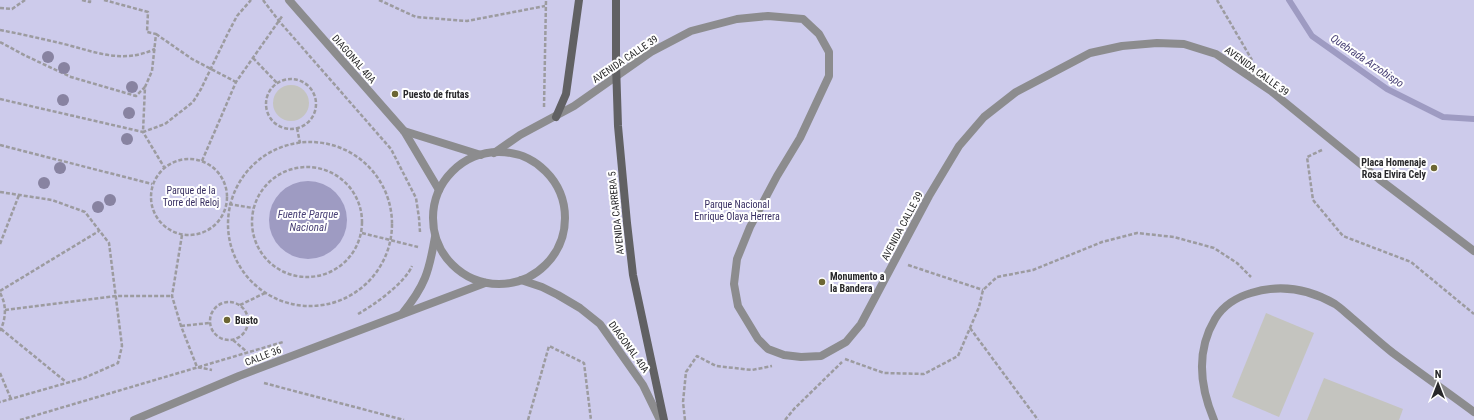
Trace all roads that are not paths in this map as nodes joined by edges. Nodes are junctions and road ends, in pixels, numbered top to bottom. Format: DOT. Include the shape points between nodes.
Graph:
graph roads {
  1 [pos="579,0"];
  2 [pos="616,0"];
  3 [pos="290,2"];
  4 [pos="556,117"];
  5 [pos="404,131"];
  6 [pos="494,152"];
  7 [pos="481,155"];
  8 [pos="439,190"];
  9 [pos="435,237"];
  10 [pos="1474,251"];
  11 [pos="521,280"];
  12 [pos="485,283"];
  13 [pos="402,315"];
  14 [pos="1474,412"];
  15 [pos="134,420"];
  16 [pos="660,420"];
  17 [pos="664,420"];
  18 [pos="1214,420"];
  1 -- 4 [label="main road" via="566,94"];
  2 -- 17 [label="main road, AVENIDA CARRERA 5" via="618,126 627,223 633,275"];
  3 -- 5 [label="street, DIAGONAL 40A"];
  4 -- 6 [label="street, AVENIDA CALLE 39" via="520,135"];
  4 -- 10 [label="street, AVENIDA CALLE 39" via="651,52 691,31 737,19 768,16 803,19 819,34 829,52 829,76 800,138 750,226 737,259 734,284 738,306 758,339 768,349 784,355 821,356 846,342 861,324 929,196 959,146 984,117 1016,92 1090,52 1122,46 1157,42 1184,44 1216,54 1270,91"];
  5 -- 7 [label="street"];
  5 -- 8 [label="street, DIAGONAL 40A"];
  6 -- 7 [label="street"];
  6 -- 11 [label="street" via="510,153 539,165 559,190 564,204 563,236 557,250 535,273"];
  7 -- 8 [label="street" via="456,168"];
  8 -- 9 [label="street" via="433,213"];
  9 -- 12 [label="street" via="449,262 459,271"];
  9 -- 13 [label="street" via="430,267 423,284"];
  11 -- 12 [label="street"];
  11 -- 16 [label="street, DIAGONAL 40A" via="558,295 600,324 643,385"];
  12 -- 13 [label="street, CALLE 36"];
  13 -- 15 [label="street, CALLE 36" via="239,376"];
  14 -- 18 [label="street" via="1393,352 1336,305 1298,289 1283,287 1262,289 1243,295 1228,304 1208,330 1201,369 1204,389"];
}
